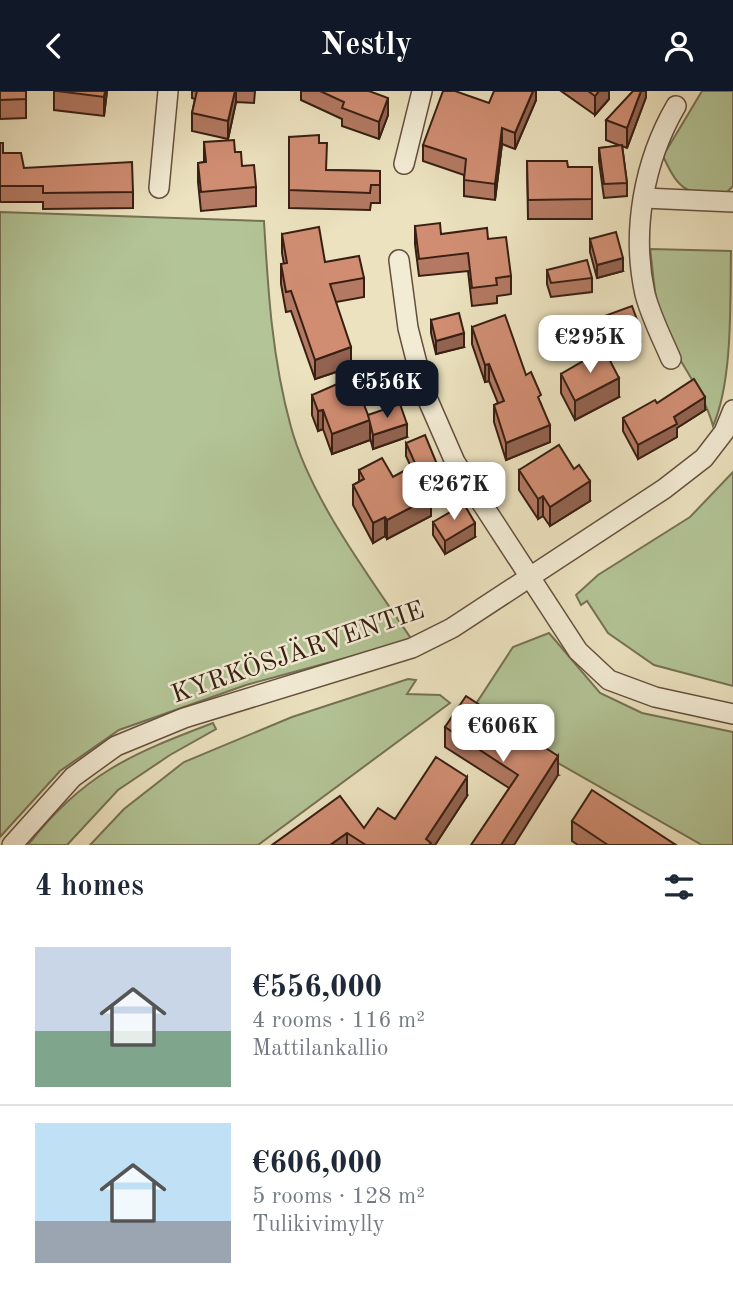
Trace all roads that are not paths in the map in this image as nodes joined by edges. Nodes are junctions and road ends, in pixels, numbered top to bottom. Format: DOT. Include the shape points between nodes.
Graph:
graph roads {
  1 [pos="168,91"];
  2 [pos="422,91"];
  3 [pos="676,106"];
  4 [pos="404,164"];
  5 [pos="159,188"];
  6 [pos="644,198"];
  7 [pos="733,202"];
  8 [pos="399,260"];
  9 [pos="671,359"];
  10 [pos="733,410"];
  11 [pos="529,576"];
  12 [pos="733,714"];
  13 [pos="12,845"];
  1 -- 5 [label="street"];
  2 -- 4 [label="street"];
  3 -- 6 [label="street" via="650,160"];
  6 -- 7 [label="street"];
  6 -- 9 [label="street" via="641,260 645,294"];
  8 -- 11 [label="street" via="408,328 424,391 455,463"];
  10 -- 11 [label="street, KYRKÖSJÄRVENTIE" via="724,432 704,458"];
  11 -- 12 [label="street" via="578,650 609,680 655,697"];
  11 -- 13 [label="street, KYRKÖSJÄRVENTIE" via="453,628 412,648 184,718 116,745 73,777"];
}
